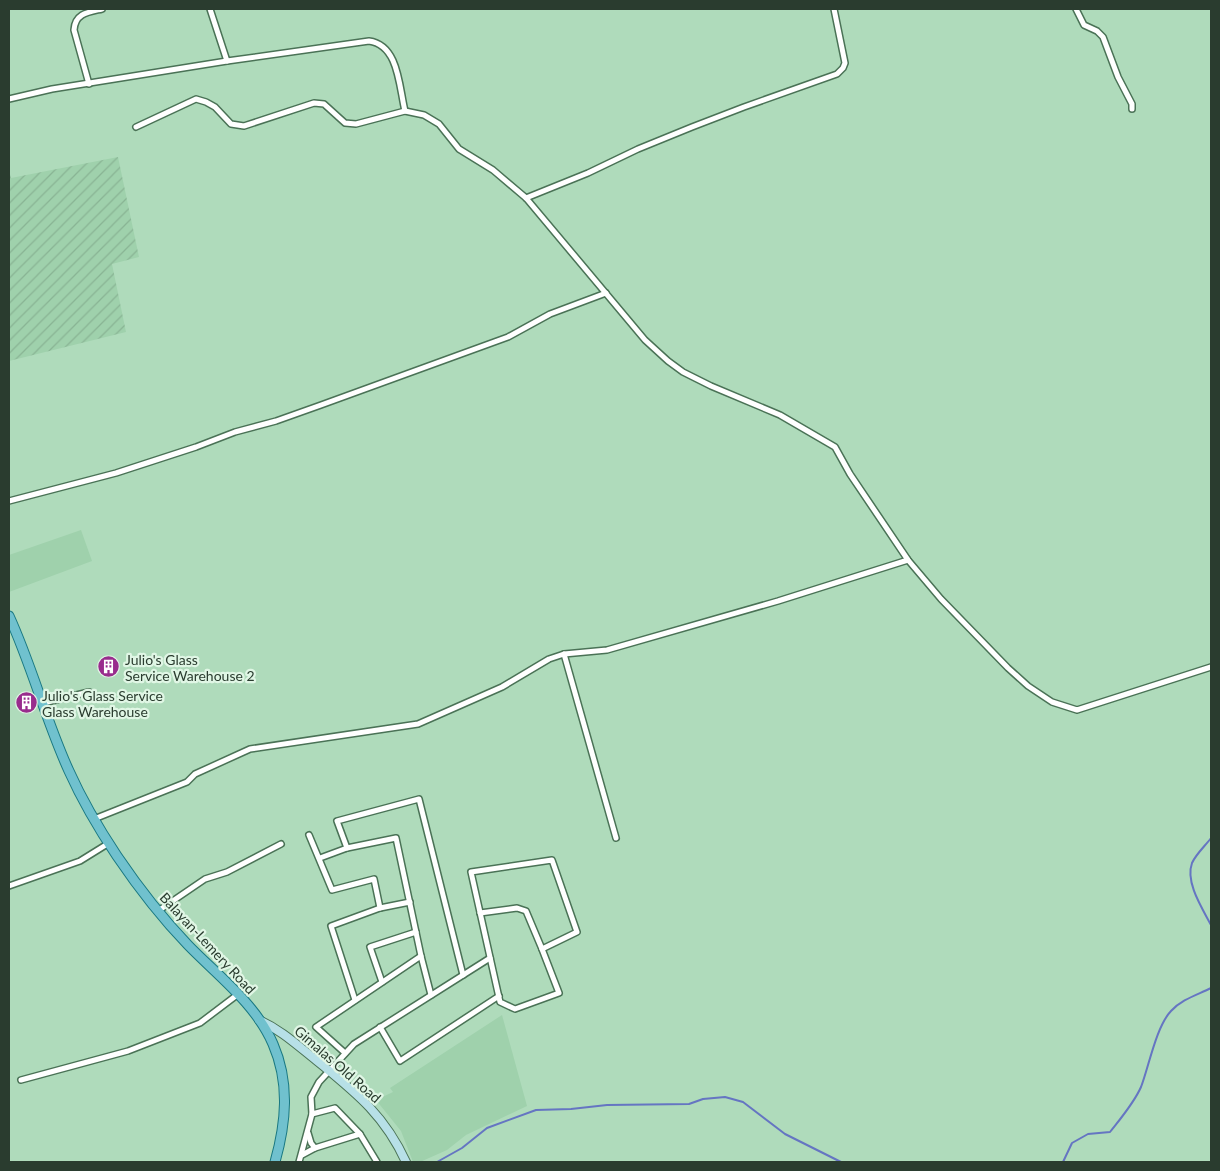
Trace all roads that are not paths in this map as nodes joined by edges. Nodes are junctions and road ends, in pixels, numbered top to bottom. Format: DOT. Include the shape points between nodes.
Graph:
graph roads {
  1 [pos="102,9"];
  2 [pos="210,9"];
  3 [pos="834,9"];
  4 [pos="1076,9"];
  5 [pos="227,61"];
  6 [pos="89,84"];
  7 [pos="9,99"];
  8 [pos="1132,109"];
  9 [pos="405,110"];
  10 [pos="136,127"];
  11 [pos="526,198"];
  12 [pos="606,293"];
  13 [pos="9,501"];
  14 [pos="908,560"];
  15 [pos="9,616"];
  16 [pos="564,654"];
  17 [pos="1211,667"];
  18 [pos="89,692"];
  19 [pos="43,702"];
  20 [pos="94,819"];
  21 [pos="309,835"];
  22 [pos="616,838"];
  23 [pos="109,843"];
  24 [pos="281,844"];
  25 [pos="347,848"];
  26 [pos="320,858"];
  27 [pos="9,886"];
  28 [pos="410,902"];
  29 [pos="380,908"];
  30 [pos="158,911"];
  31 [pos="480,913"];
  32 [pos="416,932"];
  33 [pos="542,949"];
  34 [pos="421,956"];
  35 [pos="490,958"];
  36 [pos="463,975"];
  37 [pos="382,982"];
  38 [pos="237,995"];
  39 [pos="431,995"];
  40 [pos="499,996"];
  41 [pos="356,1000"];
  42 [pos="258,1020"];
  43 [pos="380,1027"];
  44 [pos="345,1053"];
  45 [pos="329,1071"];
  46 [pos="21,1080"];
  47 [pos="312,1114"];
  48 [pos="308,1130"];
  49 [pos="360,1134"];
  50 [pos="315,1148"];
  51 [pos="302,1155"];
  52 [pos="275,1162"];
  53 [pos="299,1162"];
  54 [pos="377,1162"];
  55 [pos="406,1162"];
  1 -- 6 [label="street" via="83,14 74,24"];
  2 -- 5 [label="street"];
  3 -- 11 [label="street" via="845,63 837,74 692,127"];
  4 -- 8 [label="street" via="1084,25 1097,30 1103,37"];
  5 -- 6 [label="street"];
  5 -- 9 [label="street" via="376,42 384,47 397,67"];
  6 -- 7 [label="street"];
  9 -- 10 [label="street" via="356,124 345,123 324,104 314,103 244,126 231,124 215,107 196,99"];
  9 -- 11 [label="street" via="424,115 439,124 459,149 493,170"];
  11 -- 12 [label="street"];
  12 -- 13 [label="street" via="550,314 508,337 303,412 116,473"];
  12 -- 14 [label="street" via="645,340 683,372 780,416 835,447"];
  14 -- 16 [label="street" via="607,650"];
  14 -- 17 [label="street" via="1008,668 1052,702 1077,710"];
  15 -- 19 [label="main road, Balayan-Lemery Road"];
  16 -- 20 [label="street" via="502,687 418,724 250,749 196,774 187,782"];
  16 -- 22 [label="street"];
  18 -- 19 [label="street"];
  19 -- 20 [label="main road, Balayan-Lemery Road" via="69,771"];
  20 -- 23 [label="main road, Balayan-Lemery Road"];
  21 -- 26 [label="street"];
  23 -- 27 [label="street" via="80,861"];
  23 -- 30 [label="main road, Balayan-Lemery Road"];
  24 -- 30 [label="street" via="205,879"];
  25 -- 26 [label="street"];
  25 -- 28 [label="street" via="396,838"];
  25 -- 36 [label="street" via="337,821 419,799"];
  26 -- 29 [label="street" via="332,890 374,879"];
  28 -- 29 [label="street"];
  28 -- 32 [label="street"];
  29 -- 41 [label="street" via="331,926"];
  30 -- 38 [label="main road, Balayan-Lemery Road"];
  31 -- 33 [label="street" via="517,908 526,911"];
  31 -- 33 [label="street" via="471,872 552,860 577,932"];
  31 -- 35 [label="street"];
  32 -- 34 [label="street"];
  32 -- 37 [label="street" via="370,947"];
  33 -- 40 [label="street" via="559,993 515,1009 500,1002"];
  34 -- 37 [label="street"];
  34 -- 39 [label="street"];
  35 -- 36 [label="street"];
  35 -- 40 [label="street"];
  36 -- 39 [label="street"];
  37 -- 41 [label="street"];
  38 -- 42 [label="main road, Balayan-Lemery Road"];
  38 -- 46 [label="street" via="200,1024 128,1051"];
  39 -- 43 [label="street"];
  40 -- 43 [label="street" via="400,1061"];
  41 -- 44 [label="street" via="316,1027"];
  42 -- 45 [label="street, Gimalas Old Road" via="278,1029"];
  42 -- 52 [label="main road, Balayan-Lemery Road" via="273,1044 284,1086 284,1123"];
  43 -- 44 [label="street"];
  44 -- 45 [label="street"];
  45 -- 47 [label="street" via="311,1097"];
  45 -- 55 [label="street, Gimalas Old Road" via="370,1106 393,1136"];
  47 -- 48 [label="street"];
  47 -- 49 [label="street" via="335,1108"];
  48 -- 50 [label="street"];
  48 -- 51 [label="street"];
  49 -- 50 [label="street"];
  49 -- 54 [label="street"];
  50 -- 51 [label="street"];
  51 -- 53 [label="street"];
}
